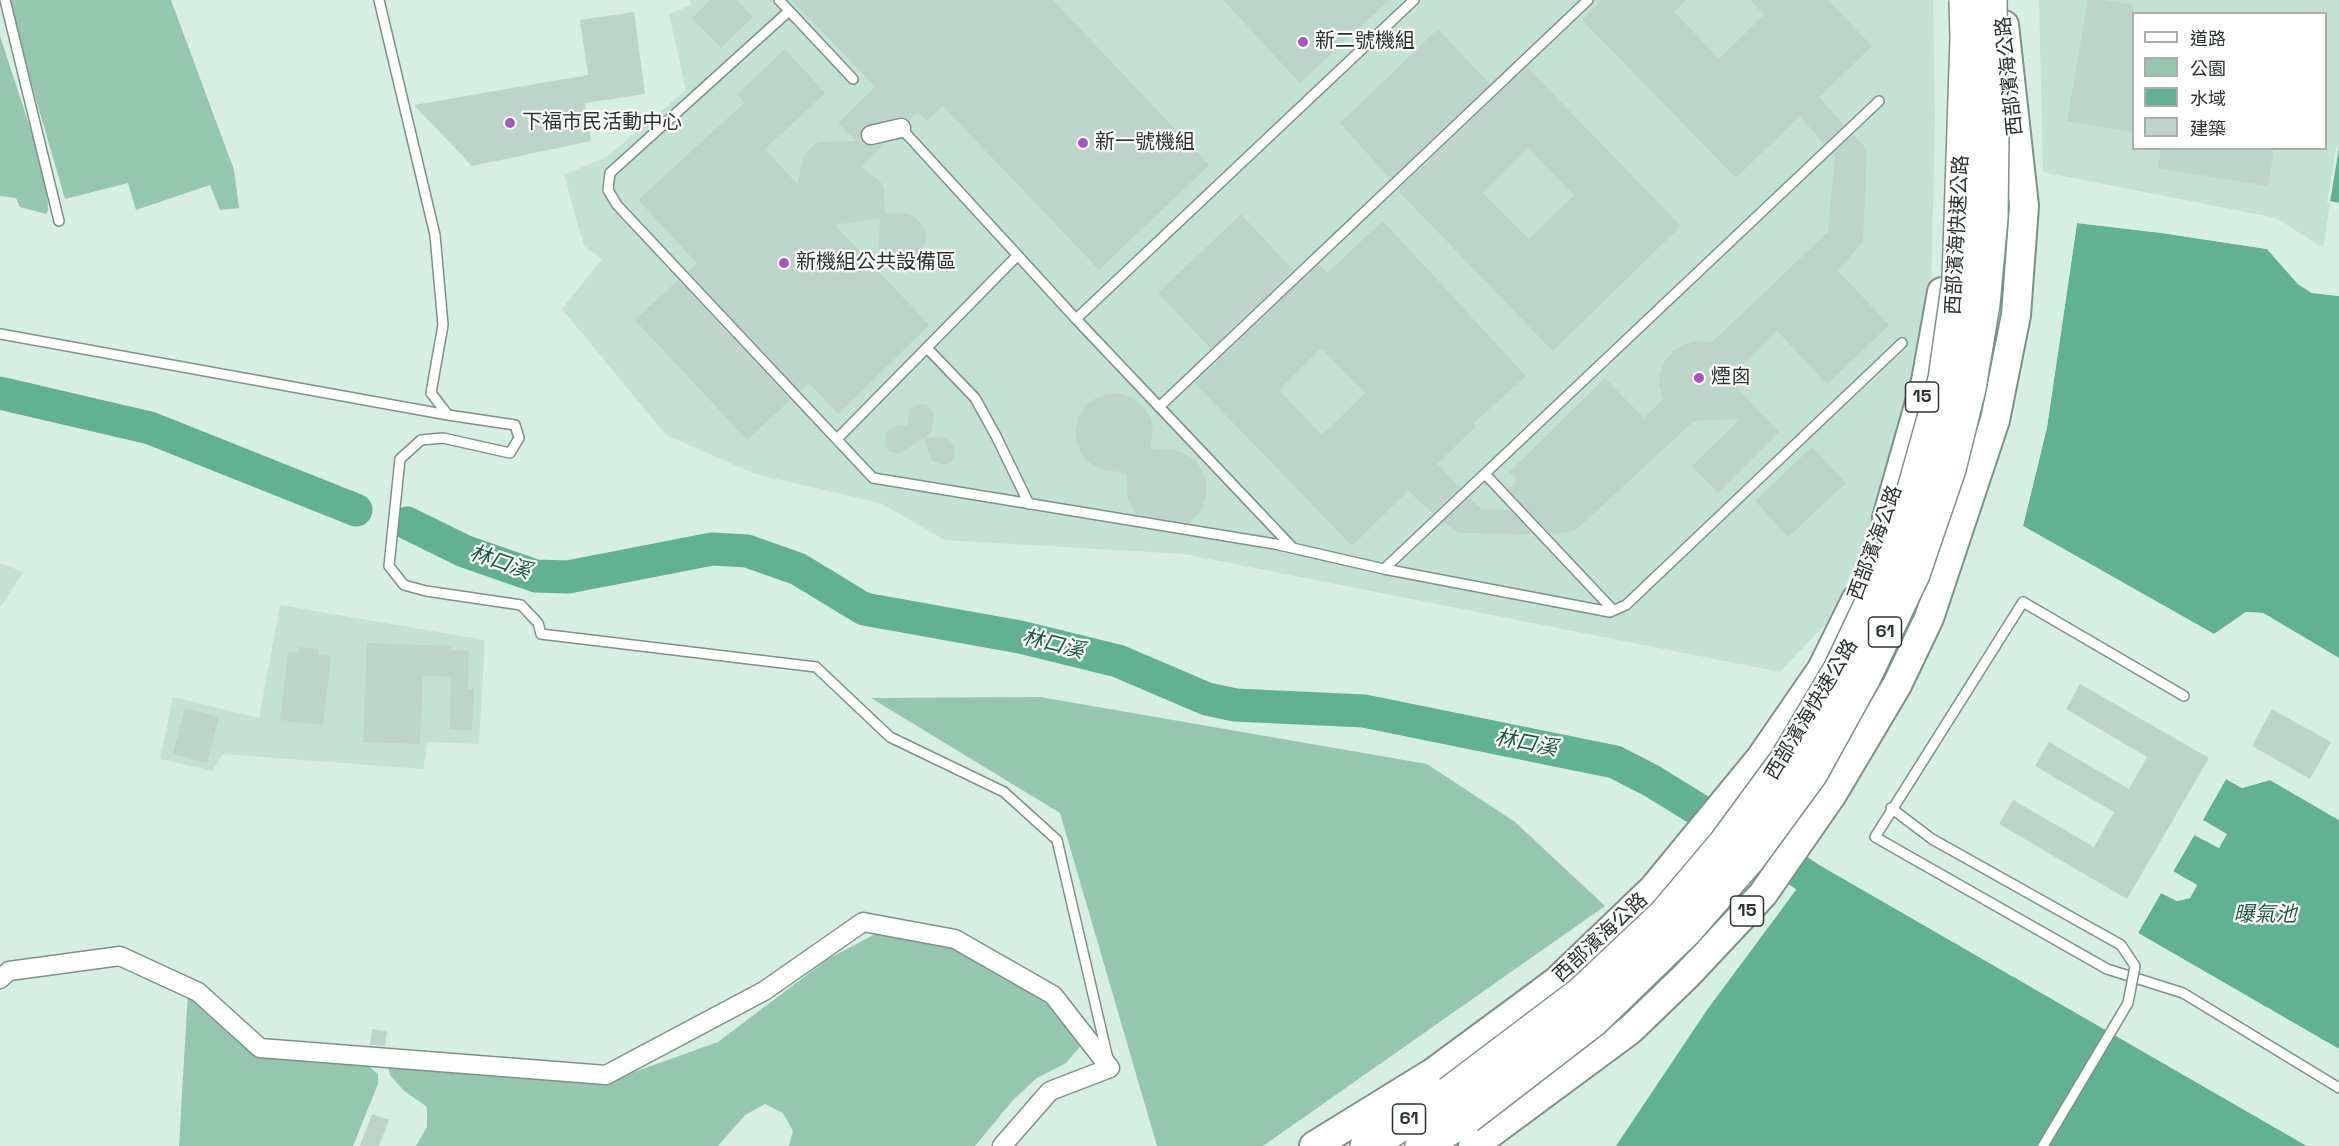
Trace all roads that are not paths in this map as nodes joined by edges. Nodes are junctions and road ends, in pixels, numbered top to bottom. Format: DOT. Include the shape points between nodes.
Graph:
graph roads {
  1 [pos="5,0"];
  2 [pos="379,0"];
  3 [pos="779,0"];
  4 [pos="1414,0"];
  5 [pos="1588,0"];
  6 [pos="1950,0"];
  7 [pos="1966,0"];
  8 [pos="1990,0"];
  9 [pos="2003,0"];
  10 [pos="789,11"];
  11 [pos="854,79"];
  12 [pos="1879,101"];
  13 [pos="2015,126"];
  14 [pos="901,128"];
  15 [pos="1949,131"];
  16 [pos="871,135"];
  17 [pos="59,221"];
  18 [pos="1017,256"];
  19 [pos="1076,320"];
  20 [pos="0,334"];
  21 [pos="1902,343"];
  22 [pos="927,348"];
  23 [pos="1159,407"];
  24 [pos="448,415"];
  25 [pos="837,440"];
  26 [pos="1485,474"];
  27 [pos="1029,504"];
  28 [pos="1294,549"];
  29 [pos="1384,569"];
  30 [pos="1613,610"];
  31 [pos="2184,696"];
  32 [pos="1891,808"];
  33 [pos="0,979"];
  34 [pos="1110,1068"];
  35 [pos="2339,1088"];
  36 [pos="1463,1119"];
  37 [pos="1002,1146"];
  38 [pos="1314,1146"];
  39 [pos="1367,1146"];
  40 [pos="1422,1146"];
  41 [pos="2043,1146"];
  1 -- 17 [label="lane"];
  2 -- 24 [label="lane" via="435,235 443,325 431,393"];
  3 -- 10 [label="lane"];
  4 -- 19 [label="lane"];
  5 -- 23 [label="lane"];
  6 -- 15 [label="main road, 西部濱海公路 / 15"];
  7 -- 36 [label="highway, 西部濱海快速公路 / 61, bridge" via="1959,280 1946,368 1915,486 1879,588 1840,670 1786,761 1725,844 1665,915 1581,994"];
  8 -- 36 [label="highway, 西部濱海快速公路 / 61, bridge" via="1991,219 1983,304 1970,388 1949,469 1913,574 1864,677 1811,773 1748,859 1686,930 1593,1020"];
  9 -- 13 [label="main road, 西部濱海公路 / 15"];
  10 -- 11 [label="lane"];
  10 -- 25 [label="lane" via="609,173 608,190 617,205"];
  12 -- 26 [label="lane"];
  13 -- 15 [label="street"];
  13 -- 36 [label="main road, 西部濱海公路 / 15" via="2024,206 2016,315 1995,420 1929,618 1897,685 1831,796 1762,894 1687,975 1630,1030"];
  14 -- 16 [label="street"];
  14 -- 18 [label="lane"];
  15 -- 38 [label="main road, 西部濱海公路 / 15" via="1945,275 1926,381 1899,483 1870,570 1822,669 1760,759 1654,888 1556,982 1434,1072"];
  18 -- 19 [label="lane"];
  18 -- 22 [label="lane"];
  19 -- 23 [label="lane"];
  20 -- 24 [label="lane"];
  21 -- 30 [label="lane" via="1626,605"];
  22 -- 25 [label="lane"];
  22 -- 27 [label="lane" via="975,398"];
  23 -- 28 [label="lane"];
  24 -- 34 [label="lane" via="515,425 519,438 510,453 443,438 421,440 400,459 389,566 404,585 521,605 538,623 542,634 816,667 890,737 1004,792 1057,840"];
  25 -- 27 [label="lane" via="873,478"];
  26 -- 29 [label="lane"];
  26 -- 30 [label="lane"];
  27 -- 28 [label="lane"];
  28 -- 29 [label="lane"];
  29 -- 30 [label="lane"];
  31 -- 32 [label="lane" via="2023,602"];
  32 -- 35 [label="lane" via="1875,837 2107,969 2183,993"];
  32 -- 41 [label="lane, bridge" via="1932,839 2121,945 2135,966 2128,1003"];
  33 -- 34 [label="street" via="9,971 120,956 198,992 260,1048 606,1075 765,991 862,922 956,939 1053,995"];
  34 -- 37 [label="street" via="1050,1091"];
  36 -- 39 [label="highway, 西部濱海快速公路 / 61"];
  36 -- 40 [label="highway, 西部濱海快速公路 / 61"];
}
